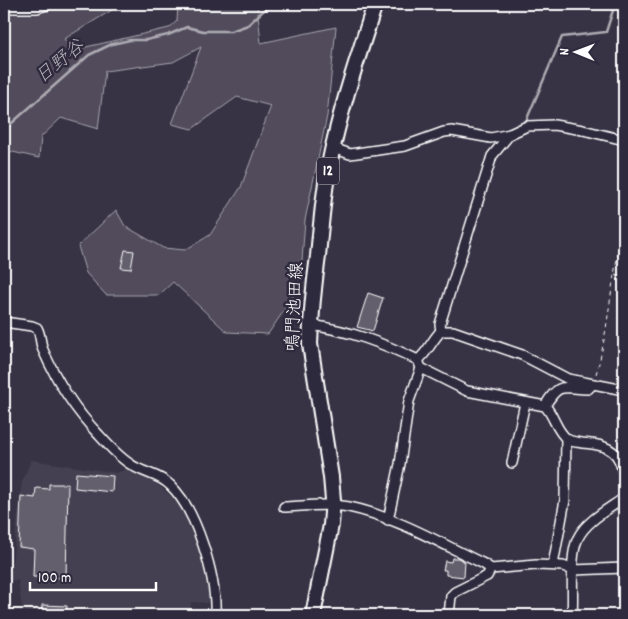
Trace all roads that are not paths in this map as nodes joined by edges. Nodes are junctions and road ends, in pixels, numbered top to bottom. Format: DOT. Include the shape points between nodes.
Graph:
graph roads {
  1 [pos="49,4"];
  2 [pos="375,4"];
  3 [pos="4,8"];
  4 [pos="510,134"];
  5 [pos="624,140"];
  6 [pos="333,148"];
  7 [pos="4,322"];
  8 [pos="311,325"];
  9 [pos="441,331"];
  10 [pos="420,364"];
  11 [pos="592,384"];
  12 [pos="624,390"];
  13 [pos="525,404"];
  14 [pos="545,406"];
  15 [pos="566,439"];
  16 [pos="512,463"];
  17 [pos="624,475"];
  18 [pos="624,498"];
  19 [pos="284,506"];
  20 [pos="333,506"];
  21 [pos="388,520"];
  22 [pos="553,565"];
  23 [pos="624,568"];
  24 [pos="491,569"];
  25 [pos="573,570"];
  26 [pos="215,615"];
  27 [pos="313,615"];
  28 [pos="449,615"];
  29 [pos="572,615"];
  1 -- 3 [label="street" via="37,8"];
  2 -- 6 [label="main road, 鳴門池田線 / 12" via="347,91"];
  4 -- 5 [label="street" via="527,126 554,125"];
  4 -- 6 [label="street" via="491,138 452,131 405,146 350,154"];
  4 -- 9 [label="street" via="492,156 440,324"];
  6 -- 8 [label="main road, 鳴門池田線 / 12" via="324,190"];
  7 -- 26 [label="street" via="37,328 42,348 68,398 82,416 130,464 171,485 188,508 213,582"];
  8 -- 10 [label="street" via="381,342"];
  8 -- 20 [label="main road, 鳴門池田線 / 12" via="313,369"];
  9 -- 10 [label="street"];
  9 -- 11 [label="street" via="453,331 522,356 568,379"];
  10 -- 13 [label="street" via="467,391"];
  10 -- 21 [label="street" via="409,401"];
  11 -- 12 [label="street"];
  11 -- 14 [label="street" via="588,389 565,386 557,389"];
  13 -- 14 [label="street"];
  13 -- 16 [label="street"];
  14 -- 15 [label="street"];
  15 -- 17 [label="street" via="608,448 619,460"];
  15 -- 22 [label="street" via="565,500"];
  18 -- 25 [label="street" via="589,524 578,538"];
  19 -- 20 [label="street"];
  20 -- 21 [label="street" via="364,511"];
  20 -- 27 [label="main road, 鳴門池田線 / 12"];
  21 -- 24 [label="street" via="424,534"];
  22 -- 24 [label="street"];
  22 -- 25 [label="street"];
  23 -- 25 [label="street"];
  24 -- 28 [label="street" via="487,576 451,596"];
  25 -- 29 [label="street"];
}
